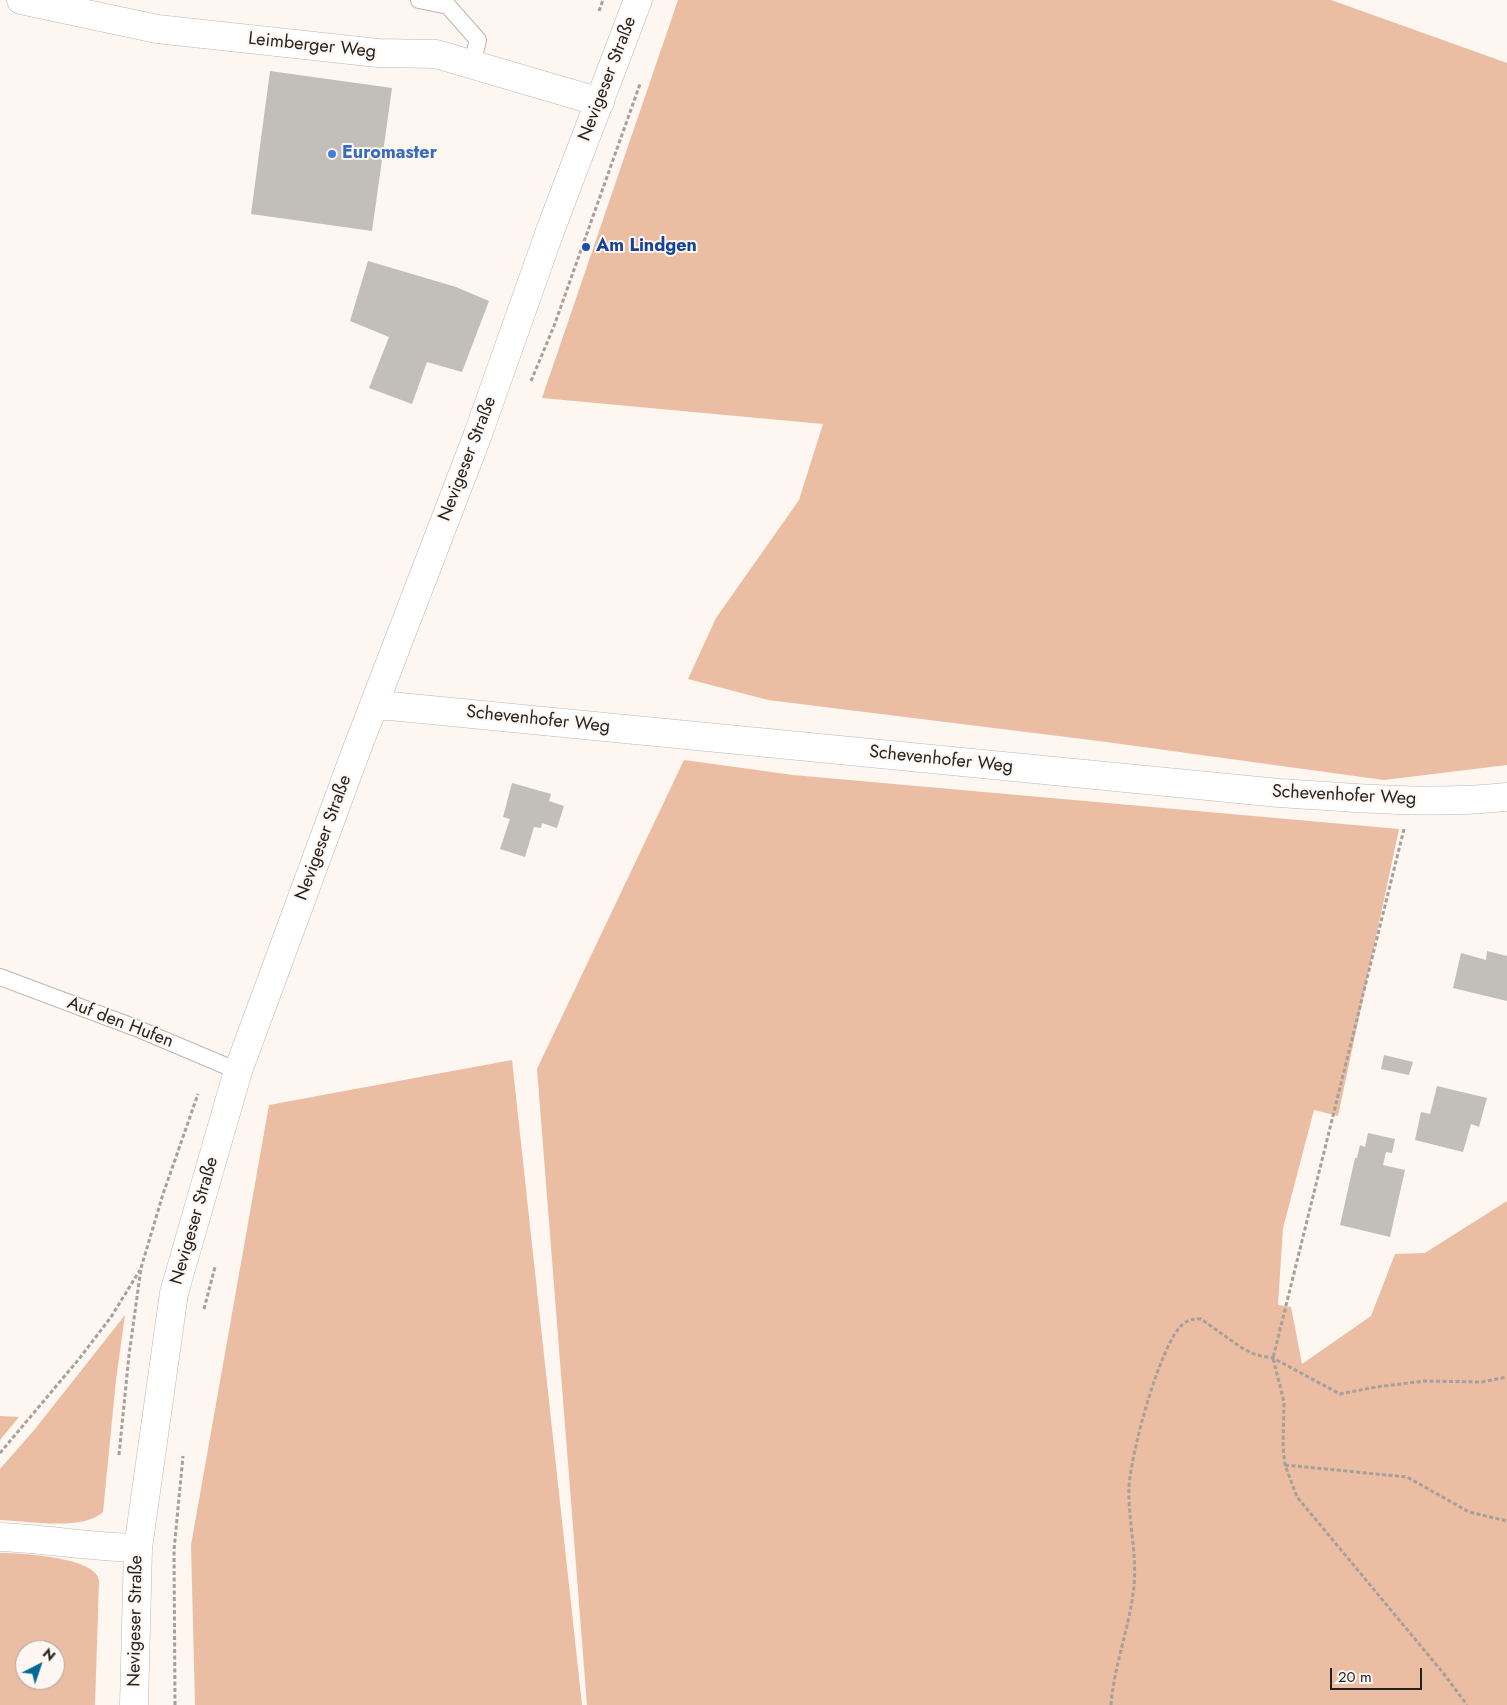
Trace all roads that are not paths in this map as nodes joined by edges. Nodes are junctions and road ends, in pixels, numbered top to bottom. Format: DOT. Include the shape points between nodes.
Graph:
graph roads {
  1 [pos="22,0"];
  2 [pos="419,0"];
  3 [pos="638,0"];
  4 [pos="472,64"];
  5 [pos="600,102"];
  6 [pos="375,706"];
  7 [pos="1507,797"];
  8 [pos="0,977"];
  9 [pos="238,1071"];
  10 [pos="0,1537"];
  11 [pos="138,1548"];
  12 [pos="134,1705"];
  1 -- 4 [label="street, Leimberger Weg" via="157,29 378,53 436,54"];
  2 -- 4 [label="lane" via="448,6 478,40"];
  3 -- 5 [label="street, Nevigeser Straße"];
  4 -- 5 [label="street, Leimberger Weg"];
  5 -- 6 [label="street, Nevigeser Straße"];
  6 -- 7 [label="street, Schevenhofer Weg" via="1279,793 1411,802"];
  6 -- 9 [label="street, Nevigeser Straße"];
  8 -- 9 [label="lane, Auf den Hufen" via="136,1028"];
  9 -- 11 [label="street, Nevigeser Straße" via="174,1293"];
  10 -- 11 [label="street"];
  11 -- 12 [label="street, Nevigeser Straße"];
}
